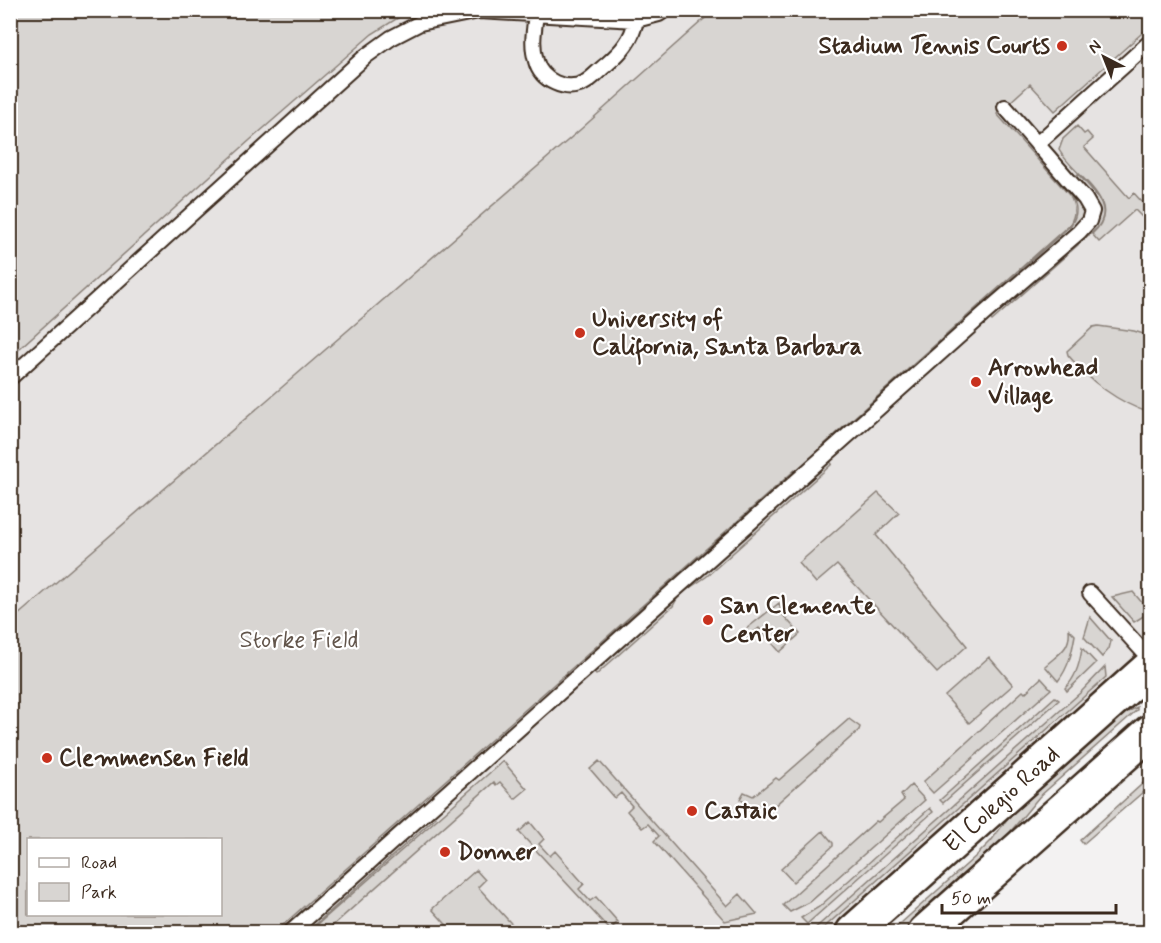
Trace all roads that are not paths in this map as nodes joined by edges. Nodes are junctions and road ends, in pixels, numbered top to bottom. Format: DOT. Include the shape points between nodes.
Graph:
graph roads {
  1 [pos="665,10"];
  2 [pos="536,14"];
  3 [pos="636,20"];
  4 [pos="1150,42"];
  5 [pos="1005,107"];
  6 [pos="1037,144"];
  7 [pos="10,378"];
  8 [pos="1090,593"];
  9 [pos="1150,659"];
  10 [pos="1150,667"];
  11 [pos="1150,732"];
  12 [pos="291,933"];
  13 [pos="853,933"];
  14 [pos="925,933"];
  1 -- 3 [label="lane"];
  2 -- 3 [label="lane"];
  2 -- 3 [label="lane" via="536,63 547,78 572,87 585,82 624,49"];
  2 -- 7 [label="lane" via="479,11 420,24 391,38 366,56"];
  4 -- 6 [label="lane"];
  5 -- 6 [label="lane"];
  6 -- 12 [label="lane" via="1092,211 1079,232"];
  8 -- 9 [label="lane"];
  10 -- 13 [label="main road, El Colegio Road"];
  11 -- 14 [label="main road, El Colegio Road"];
}
